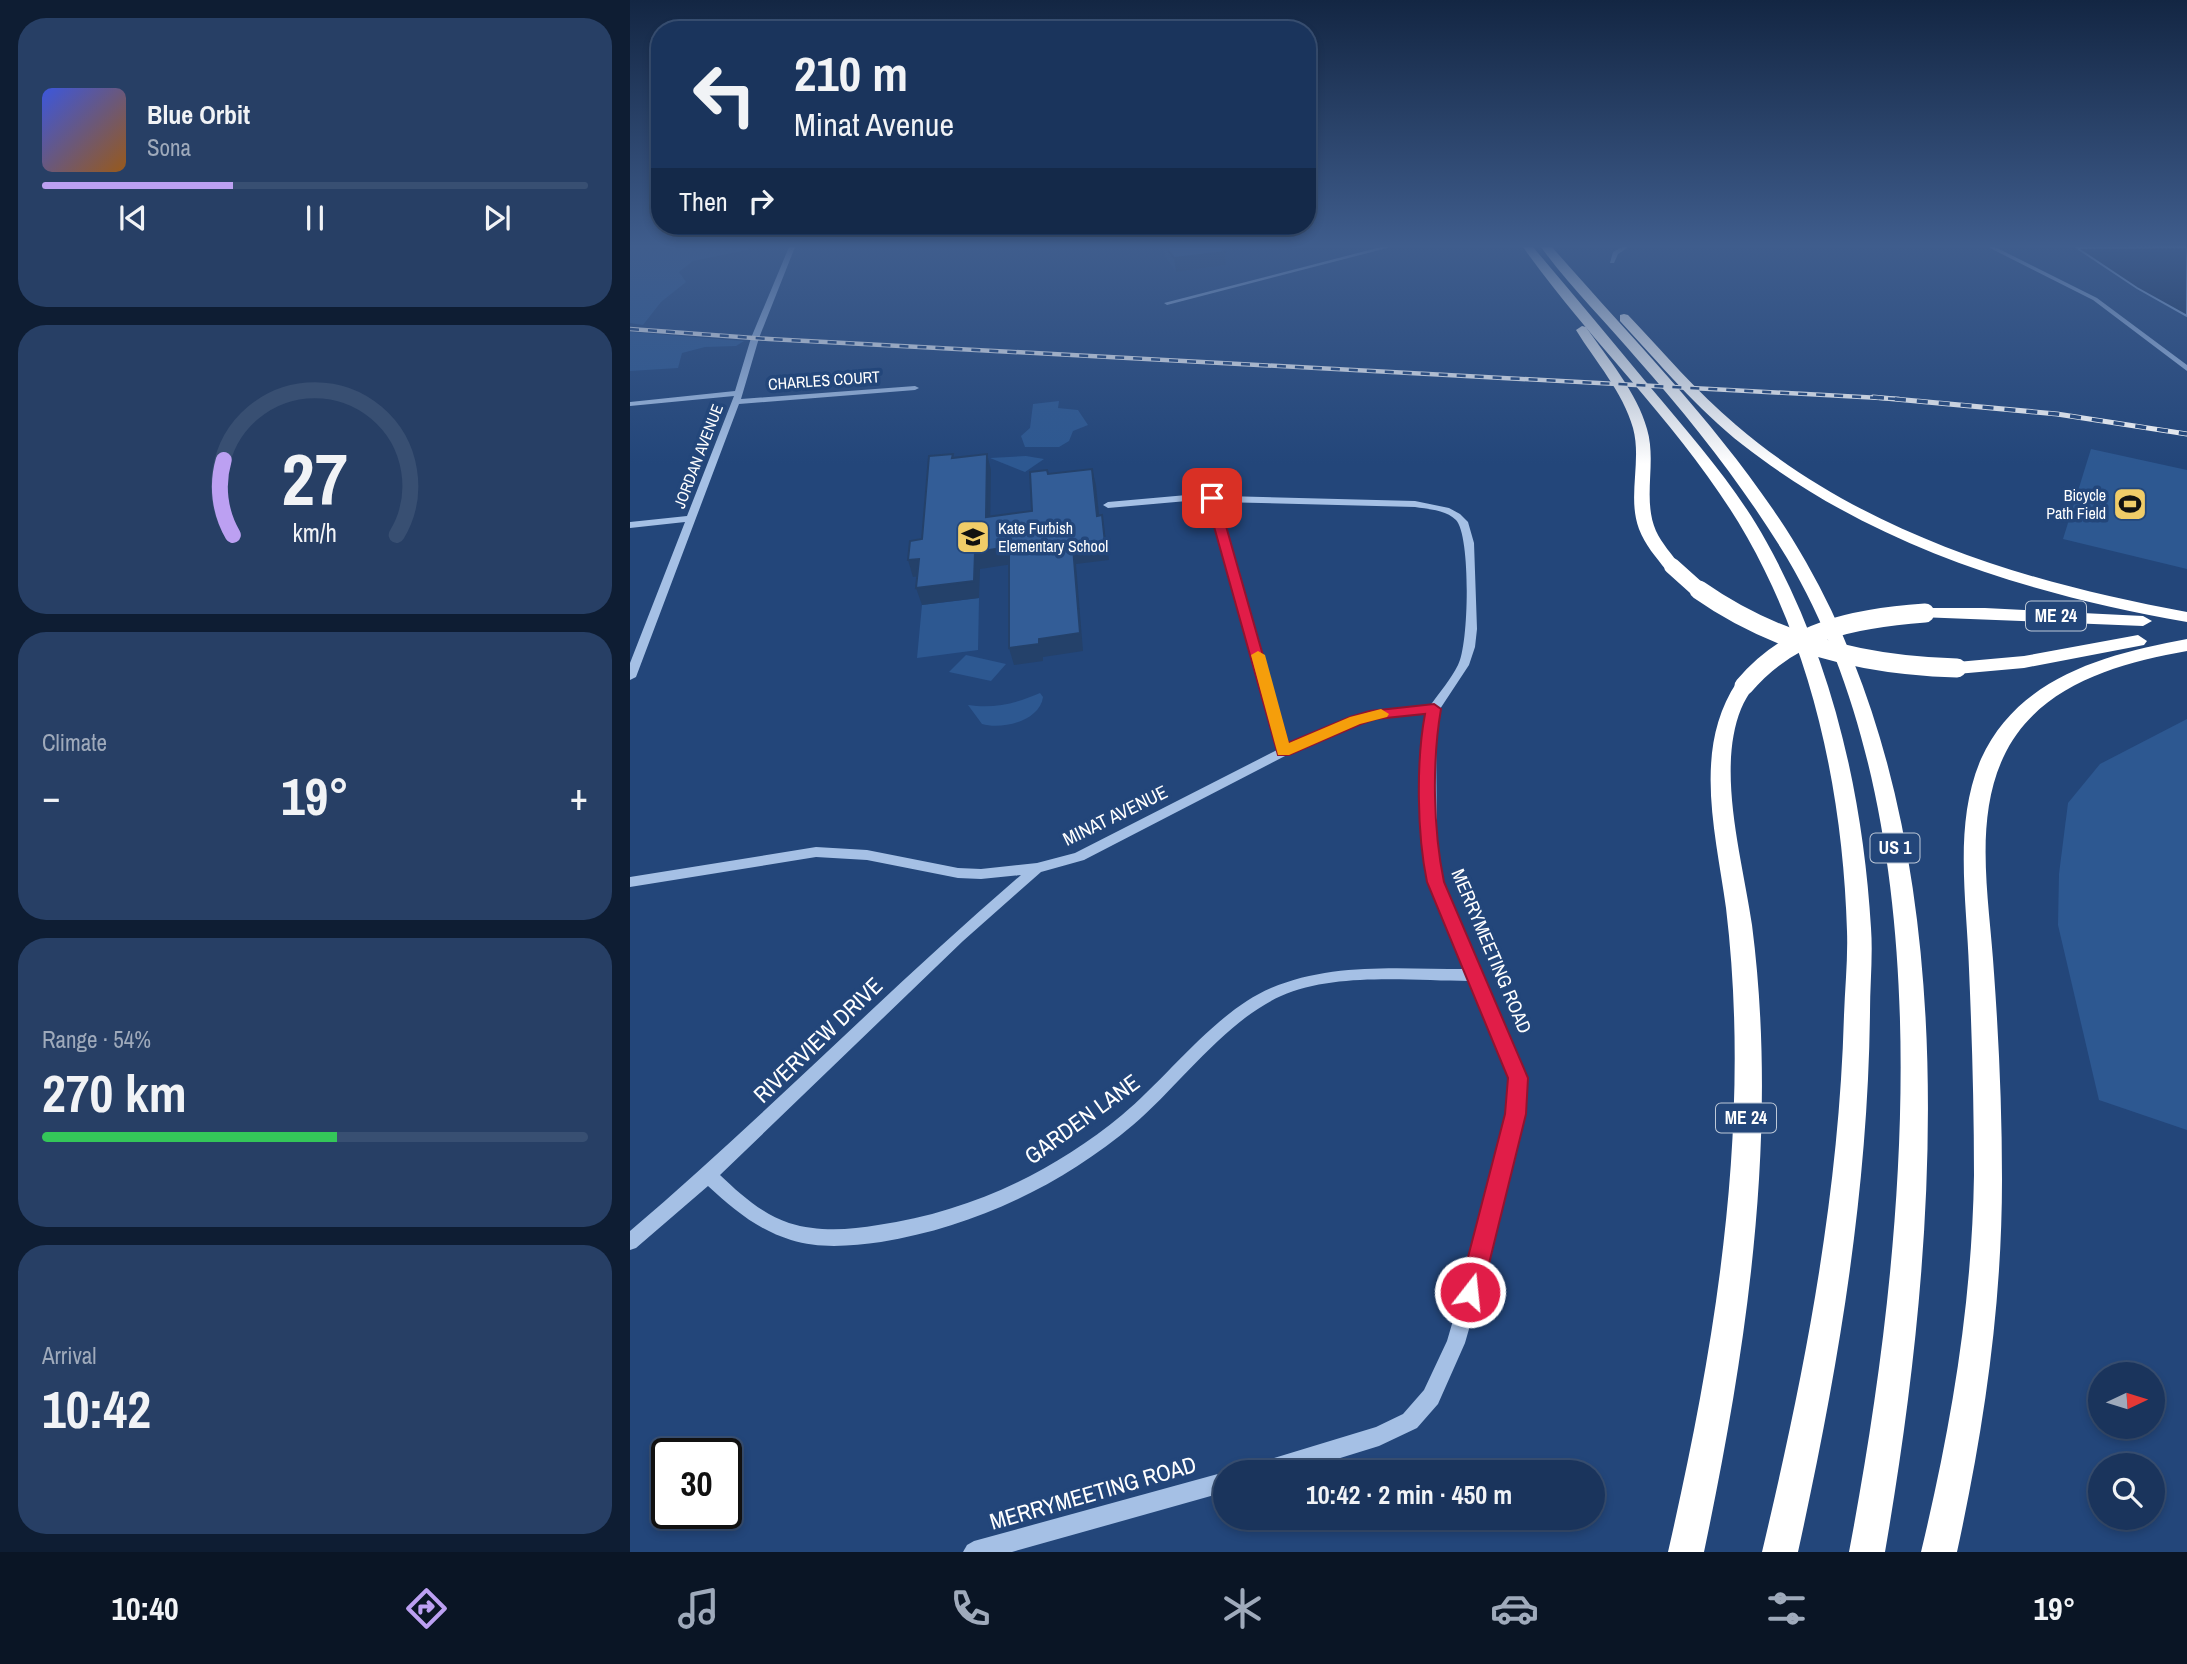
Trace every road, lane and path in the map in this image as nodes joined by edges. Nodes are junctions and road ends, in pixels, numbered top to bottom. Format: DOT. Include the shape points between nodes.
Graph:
graph roads {
  1 [pos="763,319"];
  2 [pos="1575,319"];
  3 [pos="1588,319"];
  4 [pos="1608,319"];
  5 [pos="1625,319"];
  6 [pos="2122,319"];
  7 [pos="2187,369"];
  8 [pos="915,388"];
  9 [pos="737,398"];
  10 [pos="630,404"];
  11 [pos="1212,498"];
  12 [pos="1108,505"];
  13 [pos="690,519"];
  14 [pos="630,526"];
  15 [pos="2187,617"];
  16 [pos="2187,623"];
  17 [pos="2187,636"];
  18 [pos="2187,645"];
  19 [pos="630,677"];
  20 [pos="1434,709"];
  21 [pos="1283,752"];
  22 [pos="1037,868"];
  23 [pos="630,882"];
  24 [pos="1473,975"];
  25 [pos="708,1175"];
  26 [pos="630,1242"];
  27 [pos="1303,1460"];
  28 [pos="1213,1485"];
  29 [pos="974,1552"];
  30 [pos="1686,1552"];
  31 [pos="1780,1552"];
  32 [pos="1867,1552"];
  33 [pos="1939,1552"];
  1 -- 9 [label="street, JORDAN AVENUE"];
  2 -- 17 [label="highway, bridge" via="1640,427 1642,516 1653,541 1699,590 1750,621 1823,650 1906,666 1957,668 1999,666"];
  3 -- 31 [label="highway, US 1" via="1706,463 1759,544 1817,682 1844,795 1859,932 1852,1145 1828,1328"];
  4 -- 32 [label="highway, US 1" via="1723,454 1800,566 1835,635 1877,760 1888,810 1905,916 1914,1053 1913,1133 1901,1311"];
  5 -- 15 [label="highway" via="1734,430 1801,480 1881,523 2003,573 2117,605"];
  6 -- 7 [label="street"];
  8 -- 9 [label="street, CHARLES COURT"];
  9 -- 10 [label="street"];
  9 -- 13 [label="street, JORDAN AVENUE"];
  11 -- 12 [label="street, MERRYMEETING ROAD"];
  11 -- 20 [label="street, MERRYMEETING ROAD" via="1404,503 1457,516 1469,543 1471,638 1464,665"];
  11 -- 21 [label="street"];
  13 -- 14 [label="street"];
  13 -- 19 [label="street, JORDAN AVENUE"];
  16 -- 30 [label="highway, ME 24, bridge" via="1985,613 1873,619 1816,635 1769,661 1733,704 1721,762 1741,931 1748,1059 1743,1181 1715,1413"];
  18 -- 33 [label="highway" via="2110,661 2051,689 2016,719 1995,752 1983,783 1975,844 1987,1099 1984,1291 1963,1444"];
  20 -- 21 [label="street, MINAT AVENUE" via="1366,717"];
  20 -- 24 [label="street, MERRYMEETING ROAD" via="1430,854 1436,882"];
  21 -- 22 [label="street, MINAT AVENUE" via="1079,857"];
  22 -- 23 [label="street, MINAT AVENUE" via="958,873 867,855 816,852"];
  22 -- 25 [label="street, RIVERVIEW DRIVE"];
  24 -- 25 [label="street, GARDEN LANE" via="1329,979 1276,992 1236,1020 1125,1122 1078,1156 1022,1190 921,1227 848,1238 813,1237 757,1218"];
  24 -- 27 [label="street, MERRYMEETING ROAD" via="1513,1061 1518,1096 1485,1242 1456,1343 1432,1397 1410,1421"];
  25 -- 26 [label="street, RIVERVIEW DRIVE"];
  28 -- 29 [label="street, MERRYMEETING ROAD"];
}
